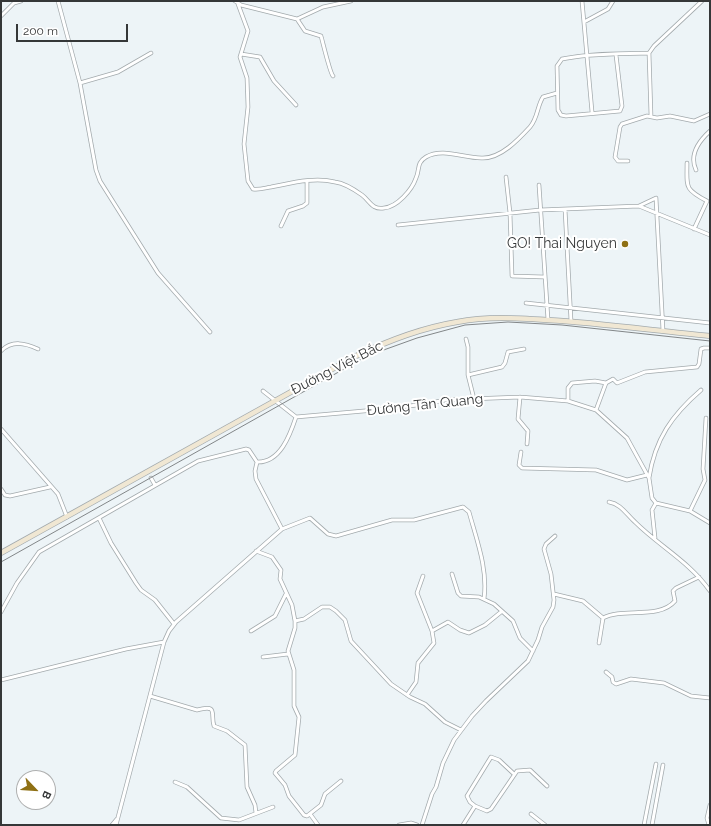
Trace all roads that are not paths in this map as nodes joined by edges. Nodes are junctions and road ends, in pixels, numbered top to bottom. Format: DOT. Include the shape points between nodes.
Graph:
graph roads {
  1 [pos="21,1"];
  2 [pos="58,1"];
  3 [pos="351,1"];
  4 [pos="582,1"];
  5 [pos="613,1"];
  6 [pos="702,1"];
  7 [pos="237,2"];
  8 [pos="1,16"];
  9 [pos="297,19"];
  10 [pos="584,22"];
  11 [pos="150,53"];
  12 [pos="650,53"];
  13 [pos="241,54"];
  14 [pos="616,55"];
  15 [pos="587,56"];
  16 [pos="333,76"];
  17 [pos="80,83"];
  18 [pos="557,93"];
  19 [pos="296,105"];
  20 [pos="592,112"];
  21 [pos="710,114"];
  22 [pos="651,116"];
  23 [pos="710,131"];
  24 [pos="628,161"];
  25 [pos="687,162"];
  26 [pos="696,170"];
  27 [pos="506,177"];
  28 [pos="307,181"];
  29 [pos="539,185"];
  30 [pos="639,206"];
  31 [pos="565,209"];
  32 [pos="540,210"];
  33 [pos="510,213"];
  34 [pos="658,213"];
  35 [pos="398,225"];
  36 [pos="280,226"];
  37 [pos="694,228"];
  38 [pos="710,235"];
  39 [pos="544,277"];
  40 [pos="526,303"];
  41 [pos="546,304"];
  42 [pos="570,307"];
  43 [pos="662,318"];
  44 [pos="548,320"];
  45 [pos="571,321"];
  46 [pos="710,323"];
  47 [pos="210,332"];
  48 [pos="663,332"];
  49 [pos="710,336"];
  50 [pos="466,340"];
  51 [pos="710,348"];
  52 [pos="38,349"];
  53 [pos="524,349"];
  54 [pos="1,351"];
  55 [pos="468,375"];
  56 [pos="606,382"];
  57 [pos="701,390"];
  58 [pos="263,391"];
  59 [pos="520,397"];
  60 [pos="474,399"];
  61 [pos="275,401"];
  62 [pos="568,401"];
  63 [pos="596,410"];
  64 [pos="296,417"];
  65 [pos="706,418"];
  66 [pos="1,428"];
  67 [pos="526,444"];
  68 [pos="521,452"];
  69 [pos="257,462"];
  70 [pos="648,477"];
  71 [pos="152,478"];
  72 [pos="155,485"];
  73 [pos="50,487"];
  74 [pos="1,489"];
  75 [pos="609,502"];
  76 [pos="656,503"];
  77 [pos="690,511"];
  78 [pos="67,517"];
  79 [pos="99,518"];
  80 [pos="710,523"];
  81 [pos="282,529"];
  82 [pos="555,536"];
  83 [pos="655,538"];
  84 [pos="256,551"];
  85 [pos="1,553"];
  86 [pos="452,574"];
  87 [pos="423,576"];
  88 [pos="699,577"];
  89 [pos="710,591"];
  90 [pos="286,594"];
  91 [pos="554,594"];
  92 [pos="484,599"];
  93 [pos="1,612"];
  94 [pos="501,612"];
  95 [pos="603,618"];
  96 [pos="295,621"];
  97 [pos="174,624"];
  98 [pos="251,631"];
  99 [pos="432,631"];
  100 [pos="164,642"];
  101 [pos="599,643"];
  102 [pos="533,651"];
  103 [pos="288,654"];
  104 [pos="263,657"];
  105 [pos="606,672"];
  106 [pos="1,680"];
  107 [pos="407,695"];
  108 [pos="150,696"];
  109 [pos="710,698"];
  110 [pos="461,730"];
  111 [pos="656,764"];
  112 [pos="663,765"];
  113 [pos="514,774"];
  114 [pos="341,781"];
  115 [pos="175,782"];
  116 [pos="547,786"];
  117 [pos="650,795"];
  118 [pos="657,797"];
  119 [pos="710,805"];
  120 [pos="475,806"];
  121 [pos="273,807"];
  122 [pos="256,813"];
  123 [pos="310,814"];
  124 [pos="531,814"];
  125 [pos="117,819"];
  126 [pos="112,825"];
  127 [pos="116,825"];
  128 [pos="318,825"];
  129 [pos="399,825"];
  130 [pos="417,825"];
  131 [pos="422,825"];
  132 [pos="463,825"];
  133 [pos="545,825"];
  134 [pos="644,825"];
  135 [pos="652,825"];
  136 [pos="709,825"];
  1 -- 8 [label="street" via="14,3"];
  2 -- 17 [label="street"];
  3 -- 9 [label="street" via="323,7"];
  4 -- 10 [label="street"];
  5 -- 10 [label="street" via="608,9"];
  6 -- 12 [label="street" via="654,46"];
  7 -- 9 [label="street"];
  7 -- 13 [label="street" via="249,33"];
  9 -- 16 [label="street" via="305,31 321,36 330,63 330,73"];
  10 -- 15 [label="street"];
  11 -- 17 [label="street" via="118,72"];
  12 -- 14 [label="street"];
  12 -- 22 [label="street"];
  13 -- 19 [label="street" via="254,54 260,57 274,81"];
  13 -- 28 [label="street" via="247,78 248,107 243,140 249,184 258,189"];
  14 -- 15 [label="street"];
  14 -- 20 [label="street" via="622,108 618,112"];
  15 -- 18 [label="street" via="562,58 558,62"];
  15 -- 20 [label="street"];
  17 -- 47 [label="street" via="100,181 158,273"];
  18 -- 20 [label="street" via="558,110 561,115"];
  18 -- 28 [label="street" via="543,97 536,119 530,127 510,146 494,156 482,158 448,154 425,158 419,163 416,179 409,189 390,207 373,206 361,195 338,183 325,180"];
  21 -- 22 [label="street" via="694,121 670,116"];
  22 -- 24 [label="street" via="620,125 615,157 618,161"];
  23 -- 26 [label="street" via="696,147 693,163"];
  25 -- 37 [label="street" via="687,185 691,192 706,201"];
  27 -- 33 [label="street"];
  28 -- 36 [label="street" via="307,203 288,211"];
  29 -- 32 [label="street"];
  30 -- 31 [label="street"];
  30 -- 34 [label="street"];
  30 -- 34 [label="street" via="656,198"];
  31 -- 32 [label="street"];
  31 -- 42 [label="street"];
  32 -- 33 [label="street"];
  32 -- 39 [label="street"];
  33 -- 35 [label="street"];
  33 -- 39 [label="street" via="512,276"];
  34 -- 37 [label="street"];
  34 -- 43 [label="street"];
  37 -- 38 [label="street"];
  39 -- 41 [label="street"];
  40 -- 41 [label="street"];
  41 -- 42 [label="street"];
  41 -- 44 [label="street"];
  42 -- 43 [label="street"];
  42 -- 45 [label="street"];
  43 -- 46 [label="street"];
  43 -- 48 [label="street"];
  44 -- 45 [label="main road, Đường Việt Bắc"];
  44 -- 61 [label="main road, Đường Việt Bắc" via="507,317 474,320 450,323 396,338 354,357"];
  45 -- 48 [label="main road, Đường Việt Bắc"];
  48 -- 49 [label="main road, Đường Việt Bắc"];
  50 -- 55 [label="street"];
  51 -- 56 [label="street" via="701,349 698,366 645,372 617,382 612,378"];
  52 -- 54 [label="street" via="18,344 8,345"];
  53 -- 55 [label="street" via="508,352 502,367"];
  55 -- 60 [label="street"];
  56 -- 62 [label="street" via="572,383 568,388"];
  56 -- 63 [label="street"];
  57 -- 70 [label="street" via="676,413 667,426 656,448"];
  58 -- 61 [label="street"];
  59 -- 60 [label="street, Đường Tân Quang"];
  59 -- 62 [label="street, Đường Tân Quang"];
  59 -- 67 [label="street" via="518,419 528,431"];
  60 -- 64 [label="street, Đường Tân Quang"];
  61 -- 64 [label="street"];
  61 -- 78 [label="main road, Đường Việt Bắc"];
  62 -- 63 [label="street, Đường Tân Quang"];
  63 -- 70 [label="street, Đường Tân Quang" via="627,438"];
  64 -- 69 [label="street" via="278,454 268,461"];
  65 -- 77 [label="street" via="703,469 705,480"];
  66 -- 73 [label="street"];
  68 -- 70 [label="street" via="519,465 522,468 596,470 627,480"];
  69 -- 72 [label="street" via="249,450 240,450 198,461"];
  69 -- 81 [label="street" via="254,471 256,479"];
  70 -- 76 [label="street, Đường Tân Quang" via="652,498"];
  71 -- 72 [label="street"];
  72 -- 79 [label="street"];
  73 -- 74 [label="street" via="10,496 5,495"];
  73 -- 78 [label="street" via="60,498"];
  75 -- 83 [label="street" via="618,505"];
  76 -- 77 [label="street"];
  76 -- 83 [label="street" via="652,510"];
  77 -- 80 [label="street"];
  78 -- 85 [label="main road, Đường Việt Bắc"];
  79 -- 93 [label="street" via="39,552 10,594"];
  79 -- 97 [label="street" via="136,583 155,600"];
  81 -- 84 [label="street"];
  81 -- 92 [label="street" via="310,518 328,534 336,536 392,520 414,520 463,507 470,512 484,568"];
  82 -- 91 [label="street" via="544,549"];
  83 -- 88 [label="street"];
  84 -- 90 [label="street" via="270,556 277,564 281,570 280,579"];
  84 -- 97 [label="street"];
  86 -- 92 [label="street" via="461,596 477,596"];
  87 -- 99 [label="street" via="417,593"];
  88 -- 89 [label="street"];
  88 -- 95 [label="street" via="676,588 673,591 675,601 670,605 647,612 620,613"];
  90 -- 96 [label="street" via="292,605"];
  90 -- 98 [label="street" via="275,616"];
  91 -- 95 [label="street" via="583,601"];
  91 -- 102 [label="street" via="553,607"];
  92 -- 94 [label="street" via="494,604"];
  94 -- 99 [label="street" via="485,625 469,633 448,622"];
  94 -- 102 [label="street" via="513,622 521,640"];
  95 -- 101 [label="street"];
  96 -- 103 [label="street"];
  96 -- 107 [label="street" via="304,619 322,607 336,611 345,620 351,641 388,681"];
  97 -- 100 [label="street"];
  99 -- 107 [label="street" via="434,643 418,663 416,682"];
  100 -- 106 [label="street"];
  100 -- 108 [label="street"];
  102 -- 110 [label="street" via="526,663 486,701"];
  103 -- 104 [label="street"];
  103 -- 123 [label="street" via="294,670 294,706 299,717 296,755 275,773 285,785 288,796 304,815"];
  105 -- 109 [label="street" via="616,684 631,679 664,683 691,696"];
  107 -- 110 [label="street" via="425,704 446,722"];
  108 -- 122 [label="street" via="197,710 204,707 212,710 214,726 227,730 245,745 247,786"];
  108 -- 125 [label="street"];
  110 -- 131 [label="street" via="442,763"];
  111 -- 117 [label="street"];
  112 -- 118 [label="street"];
  113 -- 116 [label="street" via="517,771 530,770"];
  113 -- 120 [label="street" via="491,809 486,811"];
  113 -- 120 [label="street" via="499,760 491,758 467,796"];
  114 -- 123 [label="street" via="325,794 321,805"];
  115 -- 122 [label="street" via="188,787 220,818 236,820"];
  117 -- 118 [label="street"];
  117 -- 134 [label="street"];
  118 -- 135 [label="street"];
  119 -- 136 [label="street" via="707,818"];
  120 -- 132 [label="street"];
  121 -- 122 [label="street"];
  123 -- 128 [label="street"];
  124 -- 133 [label="street"];
  125 -- 126 [label="street"];
  125 -- 127 [label="street"];
  129 -- 130 [label="street"];
}
